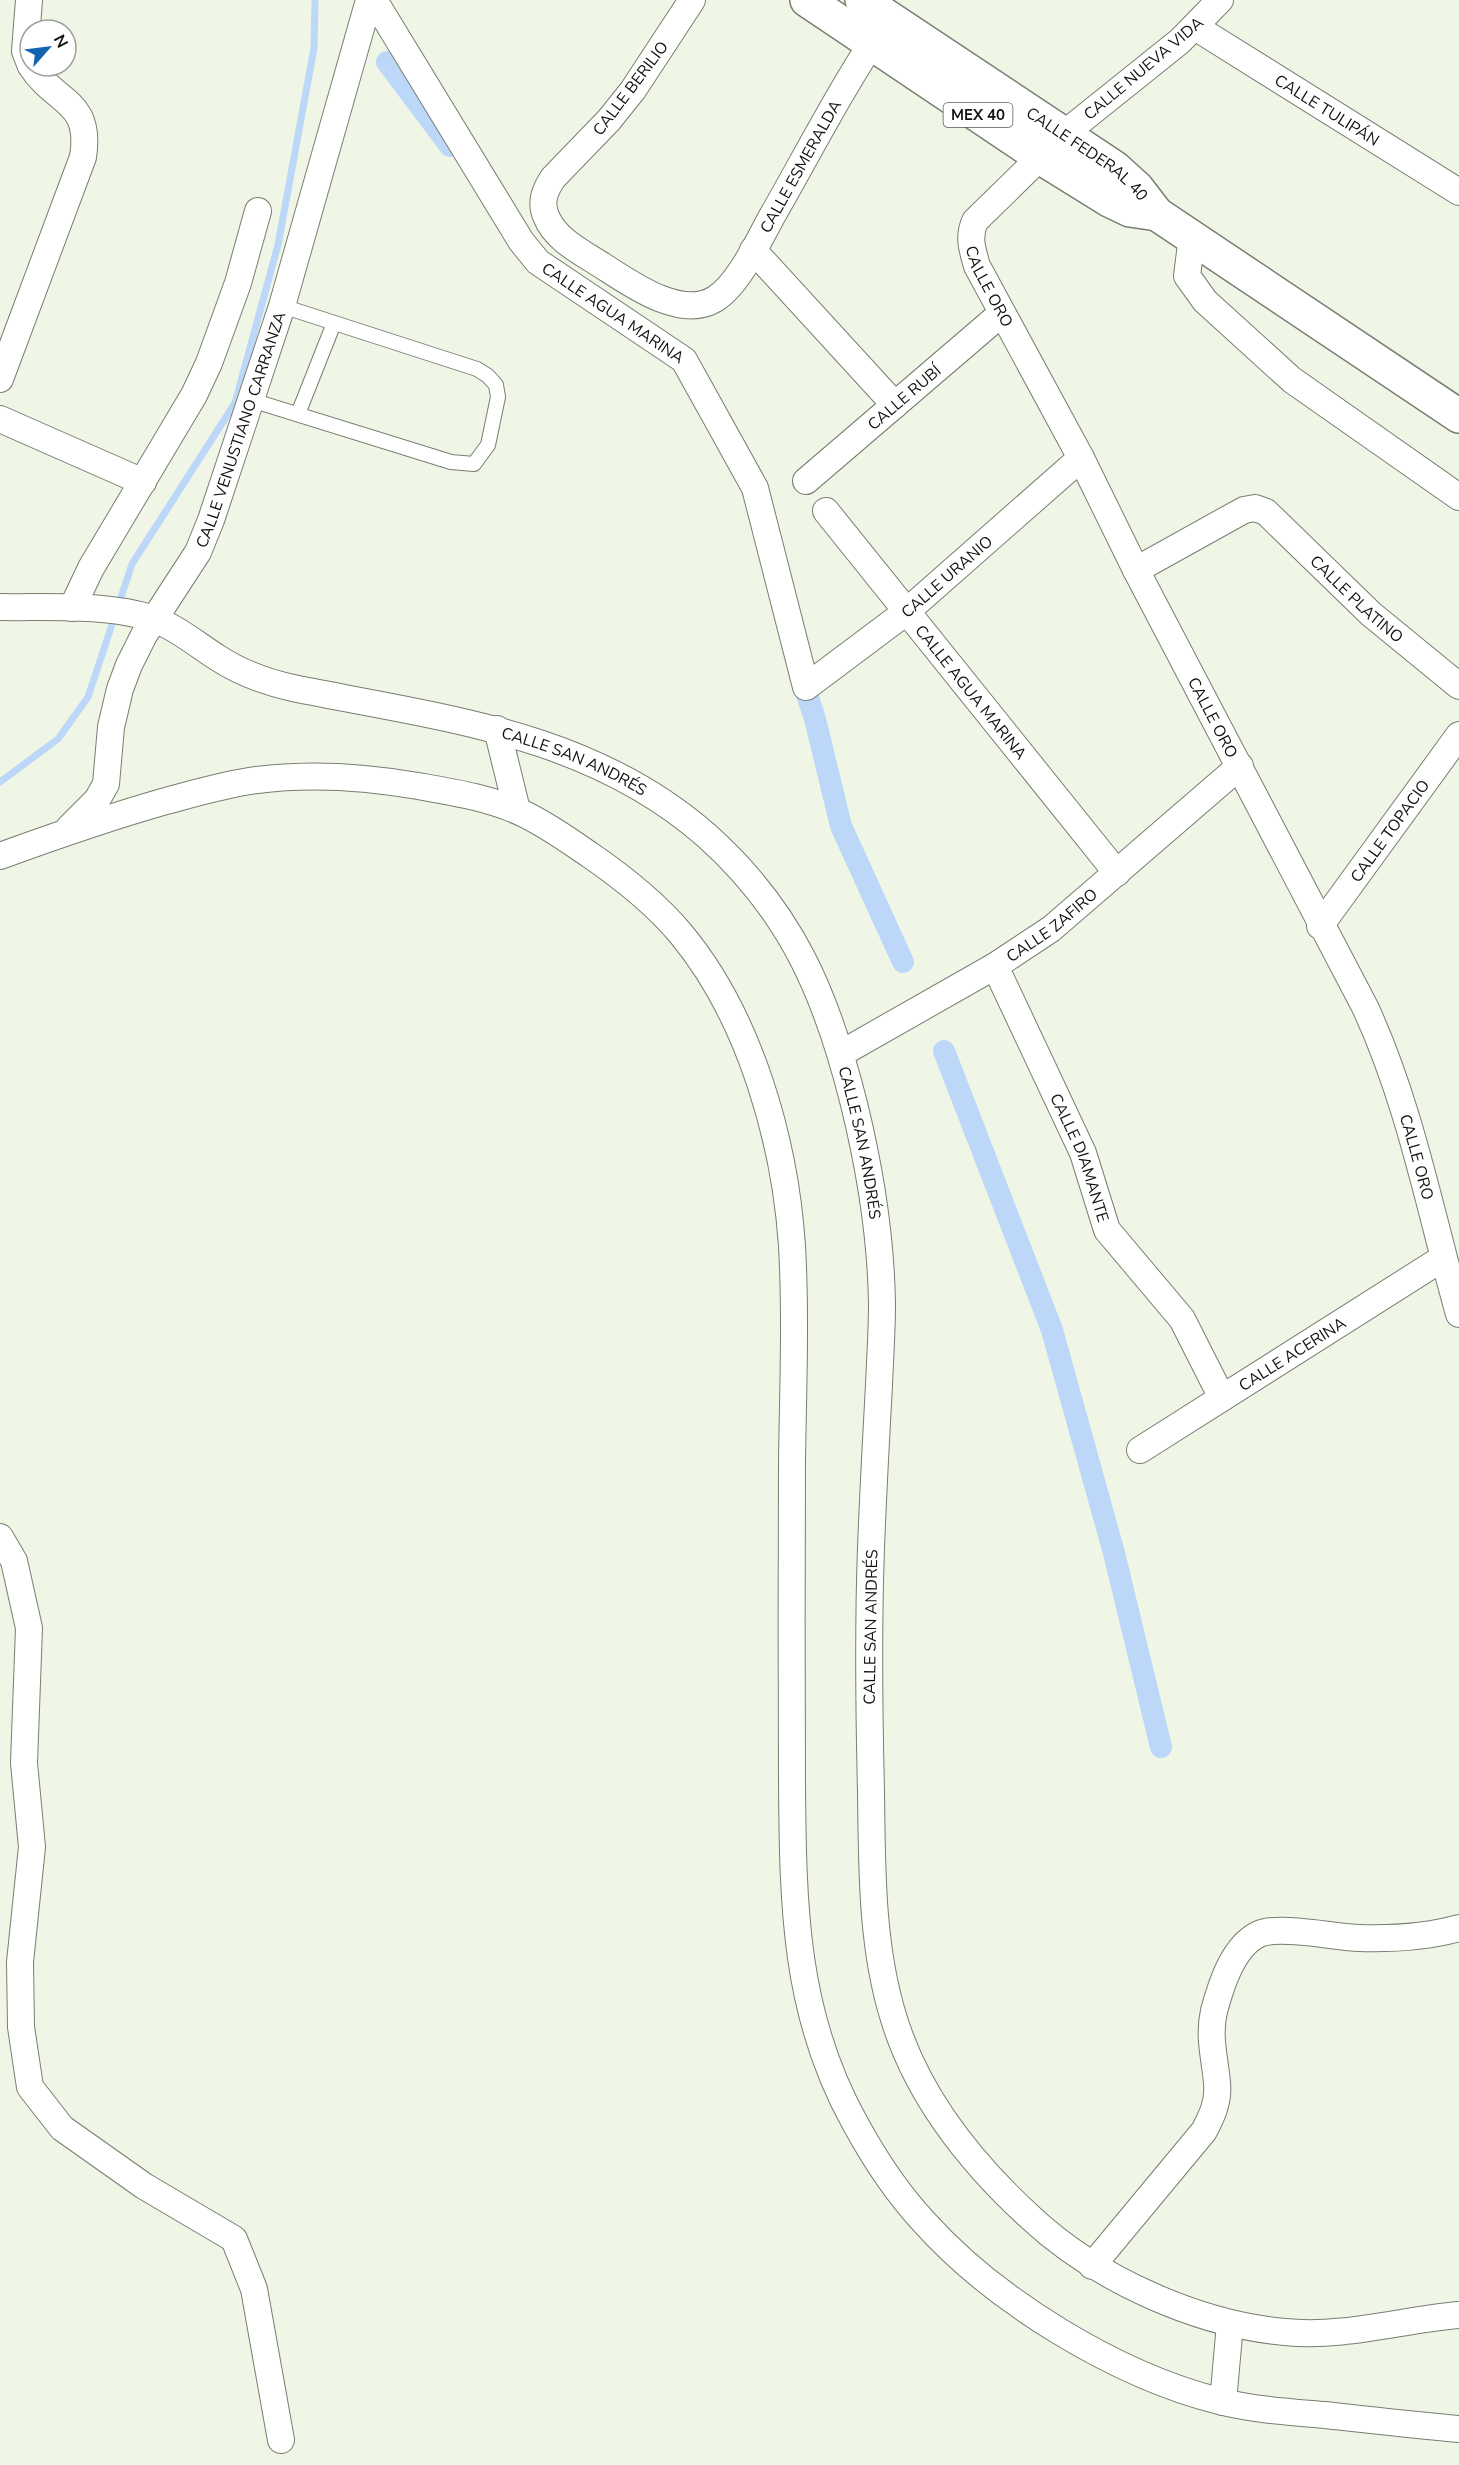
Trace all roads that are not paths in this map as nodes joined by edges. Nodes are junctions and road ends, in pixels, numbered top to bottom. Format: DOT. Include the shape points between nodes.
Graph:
graph roads {
  1 [pos="29,0"];
  2 [pos="369,0"];
  3 [pos="375,0"];
  4 [pos="692,0"];
  5 [pos="807,0"];
  6 [pos="1220,0"];
  7 [pos="28,18"];
  8 [pos="879,18"];
  9 [pos="1195,27"];
  10 [pos="41,78"];
  11 [pos="979,97"];
  12 [pos="1064,134"];
  13 [pos="1040,156"];
  14 [pos="1459,192"];
  15 [pos="258,211"];
  16 [pos="1157,213"];
  17 [pos="1192,236"];
  18 [pos="753,250"];
  19 [pos="701,305"];
  20 [pos="282,306"];
  21 [pos="1002,313"];
  22 [pos="334,323"];
  23 [pos="0,379"];
  24 [pos="251,400"];
  25 [pos="895,405"];
  26 [pos="298,414"];
  27 [pos="1459,416"];
  28 [pos="0,419"];
  29 [pos="1080,458"];
  30 [pos="806,481"];
  31 [pos="143,482"];
  32 [pos="1459,497"];
  33 [pos="826,511"];
  34 [pos="1136,570"];
  35 [pos="0,607"];
  36 [pos="84,609"];
  37 [pos="906,612"];
  38 [pos="144,617"];
  39 [pos="1459,686"];
  40 [pos="806,687"];
  41 [pos="496,729"];
  42 [pos="1459,735"];
  43 [pos="1240,766"];
  44 [pos="517,810"];
  45 [pos="64,832"];
  46 [pos="0,857"];
  47 [pos="1117,873"];
  48 [pos="1320,926"];
  49 [pos="995,966"];
  50 [pos="842,1053"];
  51 [pos="1443,1258"];
  52 [pos="1459,1314"];
  53 [pos="1222,1398"];
  54 [pos="1140,1450"];
  55 [pos="0,1537"];
  56 [pos="1459,1928"];
  57 [pos="1092,2265"];
  58 [pos="1459,2315"];
  59 [pos="1230,2324"];
  60 [pos="1223,2402"];
  61 [pos="1459,2429"];
  62 [pos="281,2440"];
  1 -- 7 [label="street"];
  2 -- 20 [label="street, CALLE VENUSTIANO CARRANZA"];
  3 -- 40 [label="street, CALLE AGUA MARINA" via="538,262 684,360 755,488"];
  4 -- 19 [label="street, CALLE BERILIO" via="633,90 553,178 542,201 546,217 570,245 643,291 678,304"];
  5 -- 8 [label="main road, CALLE FEDERAL 40 / MEX 40"];
  6 -- 9 [label="street, CALLE NUEVA VIDA"];
  8 -- 11 [label="main road, CALLE FEDERAL 40 / MEX 40"];
  8 -- 18 [label="street, CALLE ESMERALDA"];
  9 -- 12 [label="street, CALLE NUEVA VIDA"];
  9 -- 14 [label="street, CALLE TULIPÁN"];
  10 -- 23 [label="street" via="79,115 86,142 84,157"];
  11 -- 12 [label="main road, CALLE FEDERAL 40 / MEX 40"];
  11 -- 13 [label="main road, CALLE FEDERAL 40 / MEX 40"];
  12 -- 13 [label="street, CALLE NUEVA VIDA"];
  12 -- 16 [label="main road, CALLE FEDERAL 40 / MEX 40" via="1115,168"];
  13 -- 16 [label="main road, CALLE FEDERAL 40 / MEX 40" via="1109,200 1130,210"];
  13 -- 21 [label="street, CALLE ORO" via="975,221 970,233 977,266"];
  15 -- 31 [label="street" via="238,283 209,363"];
  16 -- 17 [label="main road, CALLE FEDERAL 40 / MEX 40"];
  17 -- 27 [label="main road, CALLE FEDERAL 40 / MEX 40"];
  17 -- 32 [label="street" via="1187,276 1205,302 1292,380"];
  18 -- 19 [label="street, CALLE ESMERALDA" via="729,288"];
  18 -- 25 [label="street"];
  20 -- 22 [label="lane"];
  20 -- 24 [label="street, CALLE VENUSTIANO CARRANZA"];
  21 -- 25 [label="street, CALLE RUBÍ"];
  21 -- 29 [label="street, CALLE ORO"];
  22 -- 26 [label="lane"];
  22 -- 26 [label="lane" via="477,369 488,376 496,385 498,397 488,445 474,464 451,462"];
  24 -- 26 [label="lane"];
  24 -- 38 [label="street, CALLE VENUSTIANO CARRANZA" via="198,552"];
  25 -- 30 [label="street, CALLE RUBÍ"];
  28 -- 31 [label="street"];
  29 -- 34 [label="street, CALLE ORO"];
  29 -- 37 [label="street, CALLE URANIO"];
  31 -- 36 [label="street" via="91,568"];
  33 -- 37 [label="street, CALLE AGUA MARINA"];
  34 -- 39 [label="street, CALLE PLATINO" via="1244,510 1255,508 1271,516 1371,614"];
  34 -- 43 [label="street, CALLE ORO"];
  35 -- 36 [label="street"];
  36 -- 38 [label="street"];
  37 -- 40 [label="street, CALLE URANIO"];
  37 -- 47 [label="street, CALLE AGUA MARINA"];
  38 -- 41 [label="street, CALLE SAN ANDRÉS" via="254,678"];
  38 -- 45 [label="street, CALLE VENUSTIANO CARRANZA" via="144,635 120,689 111,727 106,784 97,800"];
  41 -- 44 [label="street"];
  41 -- 50 [label="street, CALLE SAN ANDRÉS" via="533,739 610,773 663,803 704,834 763,895 790,934 814,979"];
  42 -- 48 [label="street, CALLE TOPACIO"];
  43 -- 47 [label="street, CALLE ZAFIRO"];
  43 -- 48 [label="street, CALLE ORO"];
  44 -- 45 [label="street" via="458,793 394,782 292,777 218,788"];
  44 -- 60 [label="street" via="605,865 680,933 717,986 742,1038 779,1148 792,1246 794,1327 791,1610 795,1912 802,1969 831,2072 853,2120 888,2176 921,2220 957,2256 1043,2321 1111,2359 1164,2384"];
  45 -- 46 [label="street"];
  47 -- 49 [label="street, CALLE ZAFIRO" via="1051,929"];
  48 -- 51 [label="street, CALLE ORO" via="1384,1049"];
  49 -- 50 [label="street, CALLE ZAFIRO"];
  49 -- 53 [label="street, CALLE DIAMANTE" via="1083,1153 1107,1230 1182,1319"];
  50 -- 57 [label="street, CALLE SAN ANDRÉS" via="870,1180 882,1305 869,1709 873,1891 881,1960 893,2018 912,2063 962,2145 999,2188 1041,2227"];
  51 -- 52 [label="street, CALLE ORO"];
  51 -- 53 [label="street, CALLE ACERINA"];
  53 -- 54 [label="street, CALLE ACERINA"];
  55 -- 62 [label="street" via="14,1561 29,1628 24,1763 32,1847 20,1973 21,2027 30,2086 62,2128 144,2186 234,2239 254,2289"];
  56 -- 57 [label="street" via="1401,1937 1359,1938 1275,1930 1248,1940 1226,1978 1212,2021 1211,2045 1218,2084 1212,2116 1204,2131"];
  57 -- 59 [label="street, CALLE SAN ANDRÉS" via="1120,2282"];
  58 -- 59 [label="street, CALLE SAN ANDRÉS" via="1336,2332 1288,2333"];
  59 -- 60 [label="street"];
  60 -- 61 [label="street" via="1273,2411"];
}
